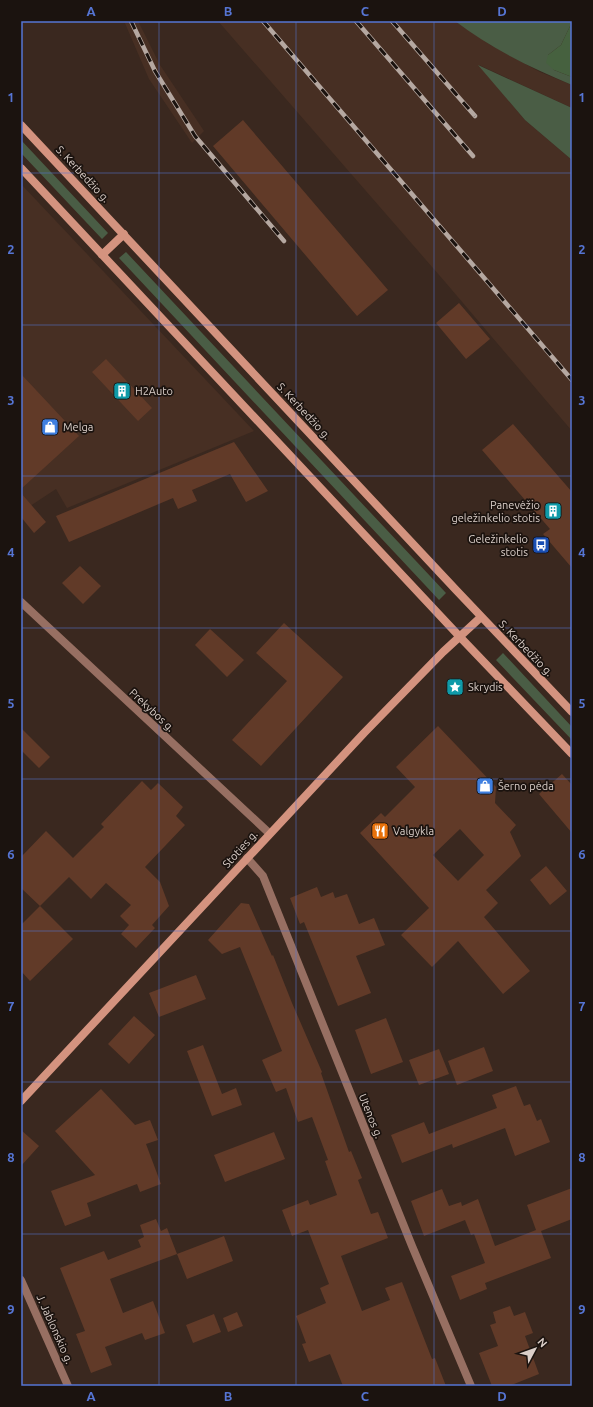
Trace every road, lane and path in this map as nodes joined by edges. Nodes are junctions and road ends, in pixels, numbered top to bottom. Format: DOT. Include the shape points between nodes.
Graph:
graph roads {
  1 [pos="21,124"];
  2 [pos="21,168"];
  3 [pos="124,234"];
  4 [pos="102,255"];
  5 [pos="21,602"];
  6 [pos="481,617"];
  7 [pos="460,637"];
  8 [pos="572,712"];
  9 [pos="572,754"];
  10 [pos="269,833"];
  11 [pos="247,858"];
  12 [pos="21,1101"];
  13 [pos="21,1280"];
  14 [pos="68,1386"];
  15 [pos="471,1386"];
  1 -- 3 [label="main road, S. Kerbedžio g."];
  2 -- 4 [label="main road"];
  3 -- 4 [label="main road"];
  3 -- 6 [label="main road, S. Kerbedžio g."];
  4 -- 7 [label="main road"];
  5 -- 10 [label="street, Prekybos g."];
  6 -- 7 [label="main road, Stoties g."];
  6 -- 8 [label="main road, S. Kerbedžio g."];
  7 -- 9 [label="main road"];
  7 -- 10 [label="main road, Stoties g." via="389,706"];
  10 -- 11 [label="main road, Stoties g."];
  11 -- 12 [label="main road, Stoties g."];
  11 -- 15 [label="street, Utenos g." via="263,876"];
  13 -- 14 [label="street, J. Jablonskio g."];
}
